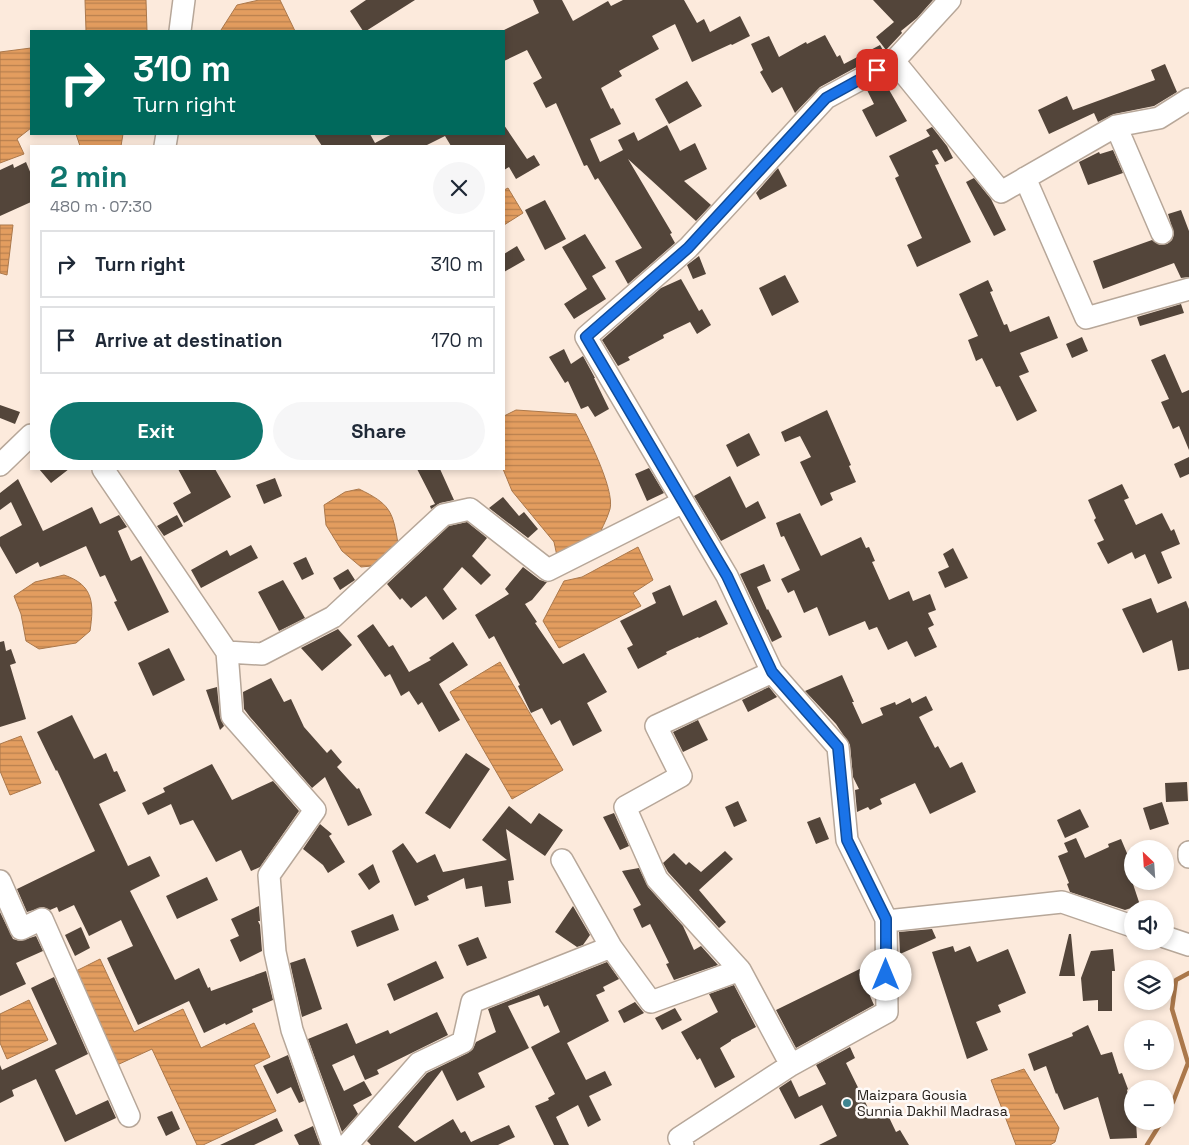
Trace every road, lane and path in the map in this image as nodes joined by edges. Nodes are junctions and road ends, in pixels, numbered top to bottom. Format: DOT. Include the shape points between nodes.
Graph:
graph roads {
  1 [pos="184,0"];
  2 [pos="950,0"];
  3 [pos="180,30"];
  4 [pos="894,61"];
  5 [pos="1189,99"];
  6 [pos="1116,126"];
  7 [pos="1025,178"];
  8 [pos="1162,233"];
  9 [pos="1189,289"];
  10 [pos="30,436"];
  11 [pos="0,465"];
  12 [pos="104,470"];
  13 [pos="683,502"];
  14 [pos="228,652"];
  15 [pos="772,672"];
  16 [pos="1189,852"];
  17 [pos="1189,857"];
  18 [pos="562,860"];
  19 [pos="0,881"];
  20 [pos="886,919"];
  21 [pos="1124,923"];
  22 [pos="1174,940"];
  23 [pos="1189,945"];
  24 [pos="611,947"];
  25 [pos="740,970"];
  26 [pos="791,1065"];
  27 [pos="129,1116"];
  28 [pos="333,1145"];
  29 [pos="347,1145"];
  30 [pos="683,1145"];
  1 -- 3 [label="street"];
  2 -- 4 [label="street"];
  4 -- 7 [label="street" via="1001,192"];
  4 -- 13 [label="street" via="826,98 688,248 586,337"];
  5 -- 6 [label="street" via="1159,118"];
  6 -- 7 [label="street"];
  6 -- 8 [label="street"];
  7 -- 9 [label="street" via="1086,318"];
  10 -- 11 [label="street"];
  12 -- 14 [label="street"];
  13 -- 14 [label="street" via="548,570 470,509 442,515 333,617 262,654"];
  13 -- 15 [label="street" via="727,576"];
  14 -- 28 [label="street" via="232,716 315,810 269,875 275,952 292,1030"];
  15 -- 20 [label="street" via="838,747 847,840"];
  15 -- 25 [label="street" via="656,726 681,776 626,807 657,879"];
  16 -- 17 [label="street"];
  18 -- 24 [label="street"];
  19 -- 27 [label="street" via="21,929 42,919"];
  20 -- 21 [label="street" via="1062,902"];
  20 -- 26 [label="street" via="886,1012"];
  22 -- 23 [label="street"];
  24 -- 25 [label="street" via="652,1002"];
  24 -- 29 [label="street" via="472,1002 463,1042 419,1064"];
  25 -- 26 [label="street"];
  26 -- 30 [label="street" via="679,1138"];
}
